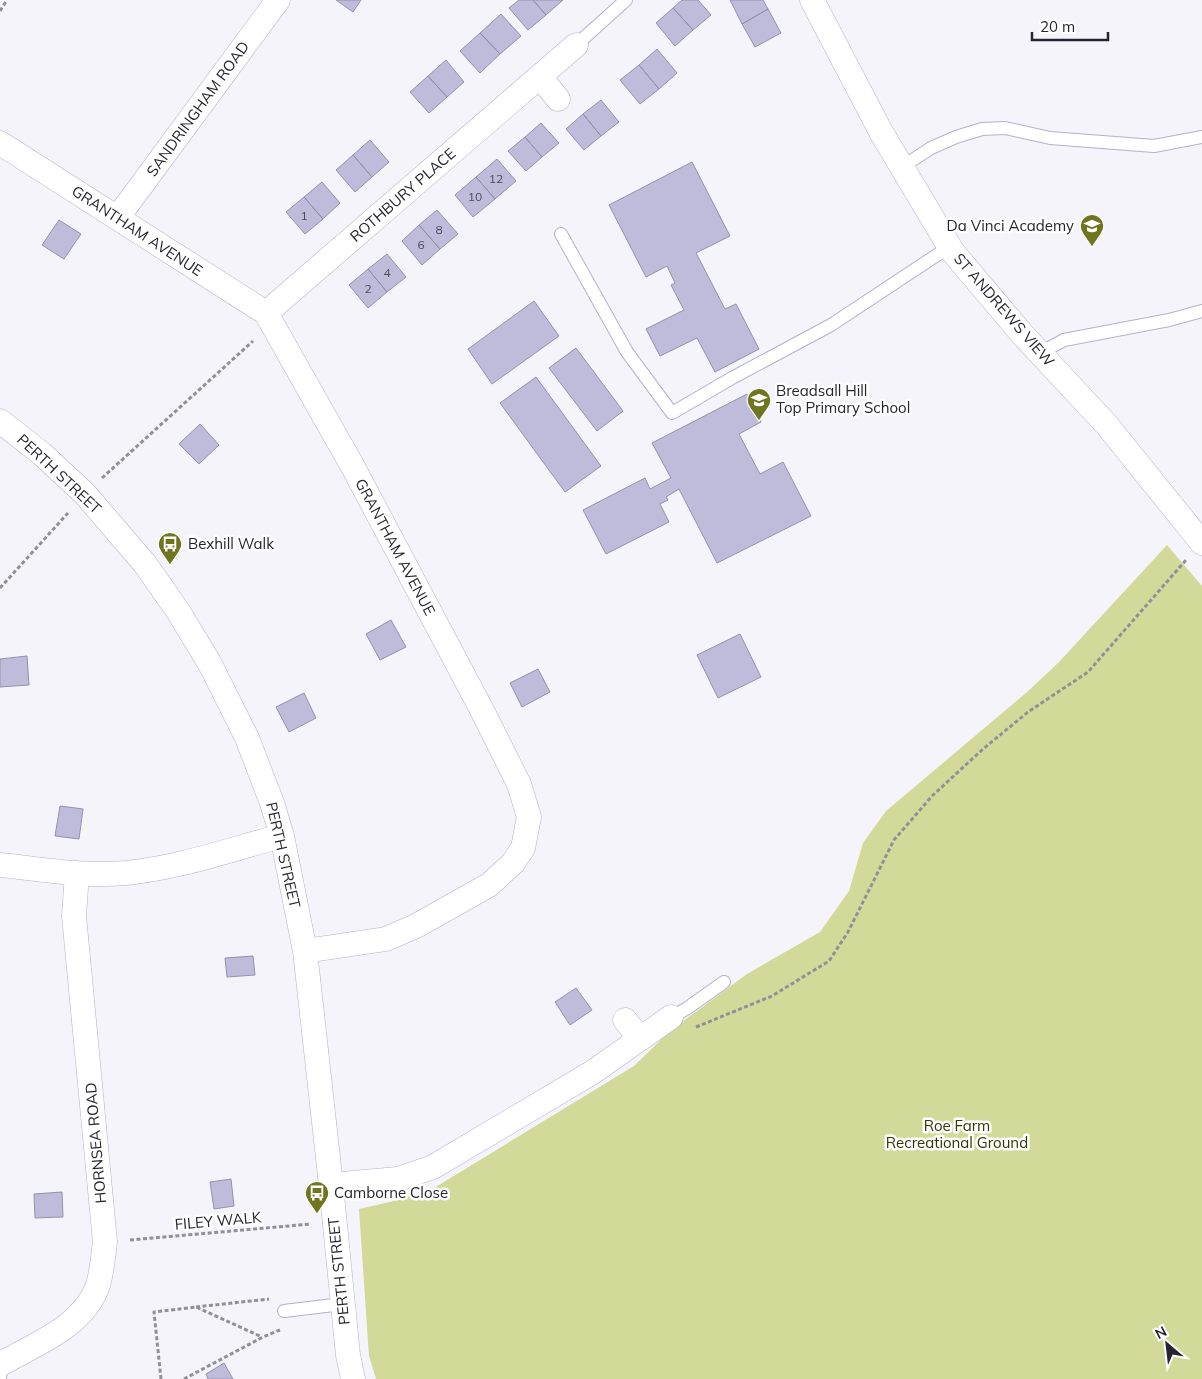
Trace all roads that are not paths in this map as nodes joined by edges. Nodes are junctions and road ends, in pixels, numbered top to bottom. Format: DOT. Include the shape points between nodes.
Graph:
graph roads {
  1 [pos="278,0"];
  2 [pos="626,0"];
  3 [pos="812,0"];
  4 [pos="576,45"];
  5 [pos="540,77"];
  6 [pos="558,99"];
  7 [pos="1202,137"];
  8 [pos="0,143"];
  9 [pos="902,167"];
  10 [pos="118,217"];
  11 [pos="560,234"];
  12 [pos="949,247"];
  13 [pos="1202,311"];
  14 [pos="269,319"];
  15 [pos="1040,353"];
  16 [pos="0,421"];
  17 [pos="1202,542"];
  18 [pos="282,836"];
  19 [pos="0,865"];
  20 [pos="77,873"];
  21 [pos="304,951"];
  22 [pos="724,982"];
  23 [pos="625,1020"];
  24 [pos="680,1024"];
  25 [pos="640,1039"];
  26 [pos="331,1185"];
  27 [pos="342,1304"];
  28 [pos="284,1311"];
  29 [pos="0,1371"];
  30 [pos="353,1379"];
  1 -- 10 [label="street, SANDRINGHAM ROAD"];
  2 -- 4 [label="lane"];
  3 -- 9 [label="street, ST ANDREWS VIEW"];
  4 -- 5 [label="street, ROTHBURY PLACE"];
  5 -- 6 [label="street"];
  5 -- 14 [label="street, ROTHBURY PLACE"];
  7 -- 9 [label="lane" via="1154,146 1050,138 1005,128 982,129 931,148"];
  8 -- 10 [label="street, GRANTHAM AVENUE"];
  9 -- 12 [label="street, ST ANDREWS VIEW"];
  10 -- 14 [label="street, GRANTHAM AVENUE"];
  11 -- 12 [label="lane" via="627,352 672,413 831,326"];
  12 -- 15 [label="street, ST ANDREWS VIEW"];
  13 -- 15 [label="lane" via="1064,340"];
  14 -- 21 [label="street, GRANTHAM AVENUE" via="358,475 484,714 519,784 529,817 522,848 512,864 490,885 386,939"];
  15 -- 17 [label="street, ST ANDREWS VIEW" via="1106,424"];
  16 -- 18 [label="street, PERTH STREET" via="85,494 145,564 178,611 210,664 246,738"];
  18 -- 20 [label="street" via="170,866 125,873"];
  18 -- 21 [label="street, PERTH STREET"];
  19 -- 20 [label="street"];
  20 -- 29 [label="street, HORNSEA ROAD" via="74,916 105,1242 97,1287 83,1311 66,1327"];
  21 -- 26 [label="street, PERTH STREET"];
  22 -- 24 [label="lane" via="686,1009"];
  23 -- 25 [label="street"];
  24 -- 25 [label="street"];
  25 -- 26 [label="street" via="593,1072 433,1167 398,1179"];
  26 -- 27 [label="street, PERTH STREET"];
  27 -- 28 [label="lane"];
  27 -- 30 [label="street, PERTH STREET"];
}
